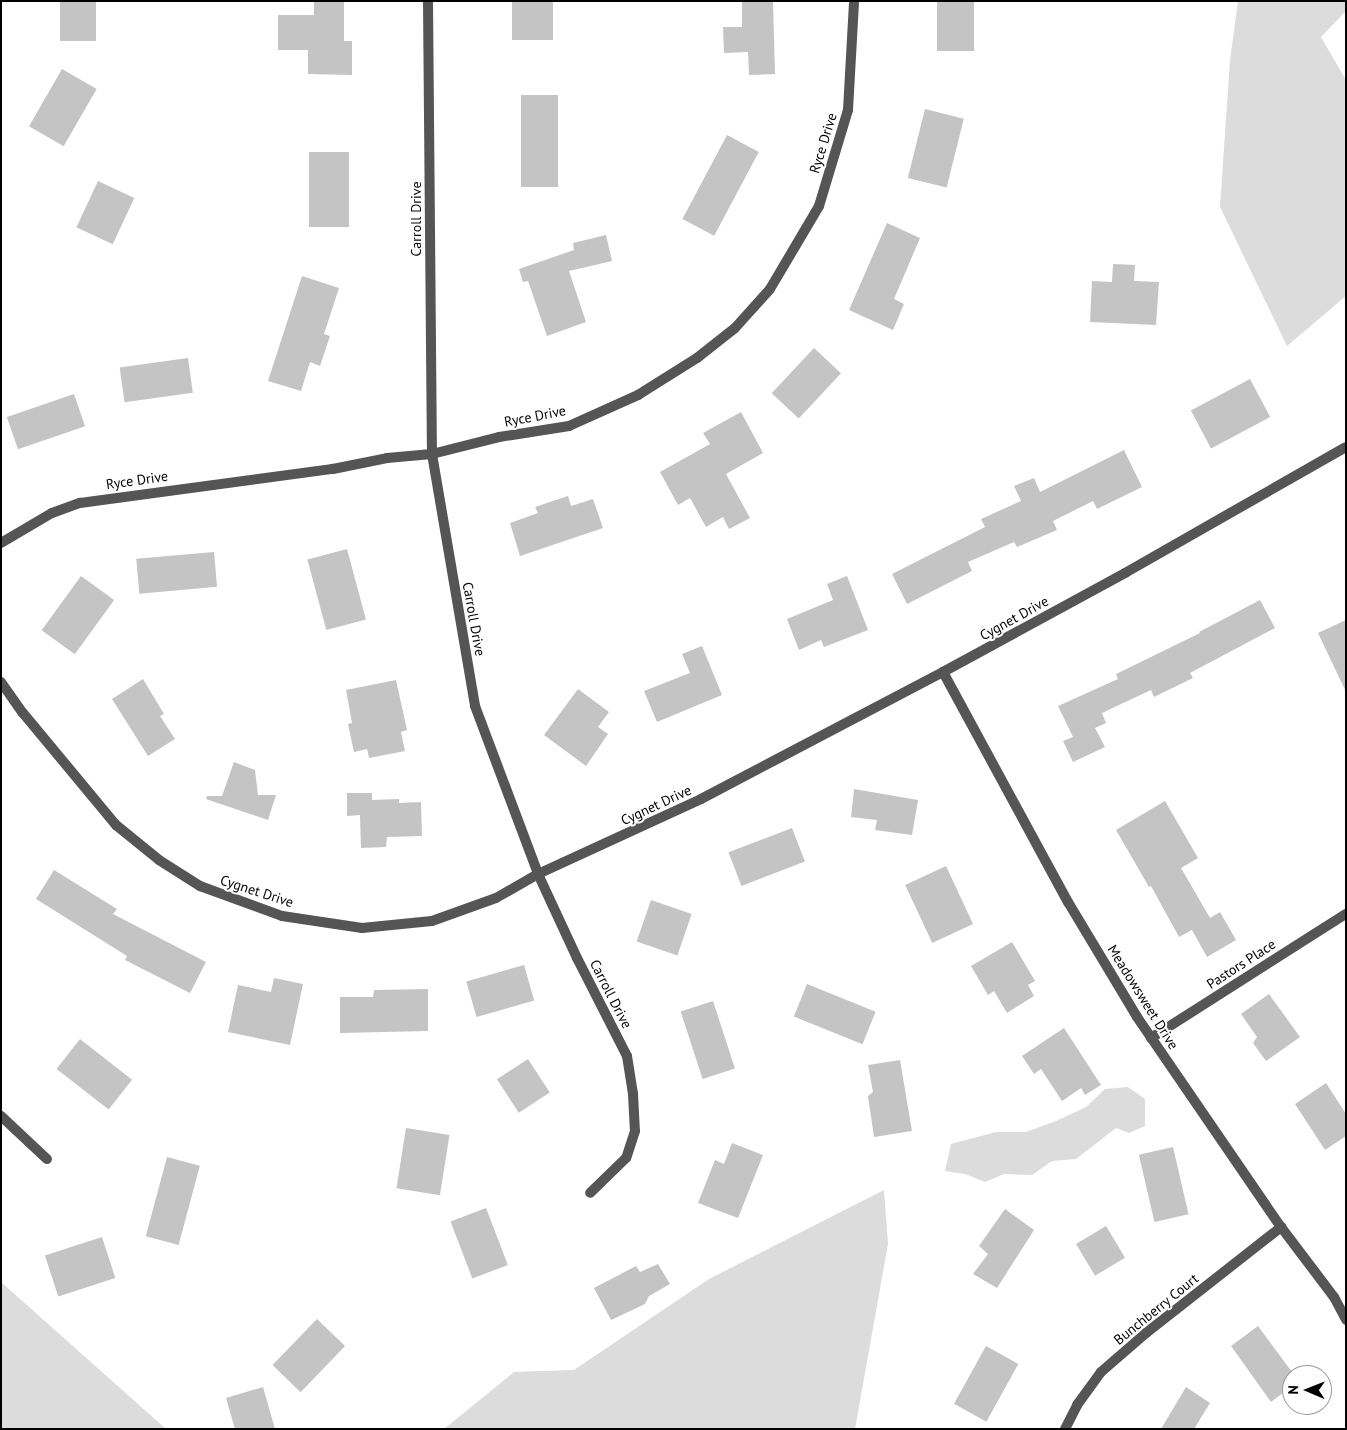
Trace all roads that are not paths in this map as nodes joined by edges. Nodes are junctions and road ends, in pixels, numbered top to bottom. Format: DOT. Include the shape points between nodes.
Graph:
graph roads {
  1 [pos="428,1"];
  2 [pos="854,1"];
  3 [pos="1346,447"];
  4 [pos="432,454"];
  5 [pos="1,543"];
  6 [pos="943,672"];
  7 [pos="1,682"];
  8 [pos="538,874"];
  9 [pos="1346,914"];
  10 [pos="1152,1038"];
  11 [pos="1,1116"];
  12 [pos="47,1159"];
  13 [pos="590,1194"];
  14 [pos="1281,1226"];
  15 [pos="1346,1320"];
  16 [pos="1065,1429"];
  1 -- 4 [label="street, Carroll Drive"];
  2 -- 4 [label="street, Ryce Drive" via="848,110 819,206 770,289 735,328 697,358 638,395 568,426 498,437"];
  3 -- 6 [label="street, Cygnet Drive"];
  4 -- 5 [label="street, Ryce Drive" via="80,503 52,513"];
  4 -- 8 [label="street, Carroll Drive" via="475,706"];
  6 -- 8 [label="street, Cygnet Drive" via="701,799"];
  6 -- 10 [label="street, Meadowsweet Drive" via="1068,902"];
  7 -- 8 [label="street, Cygnet Drive" via="116,825 159,860 200,886 282,916 362,928 432,921 496,898"];
  8 -- 13 [label="street, Carroll Drive" via="627,1056 635,1131 626,1158"];
  9 -- 10 [label="street, Pastors Place"];
  10 -- 14 [label="street, Meadowsweet Drive"];
  11 -- 12 [label="street"];
  14 -- 15 [label="street, Meadowsweet Drive" via="1334,1297"];
  14 -- 16 [label="street, Bunchberry Court" via="1101,1372 1077,1405"];
}
